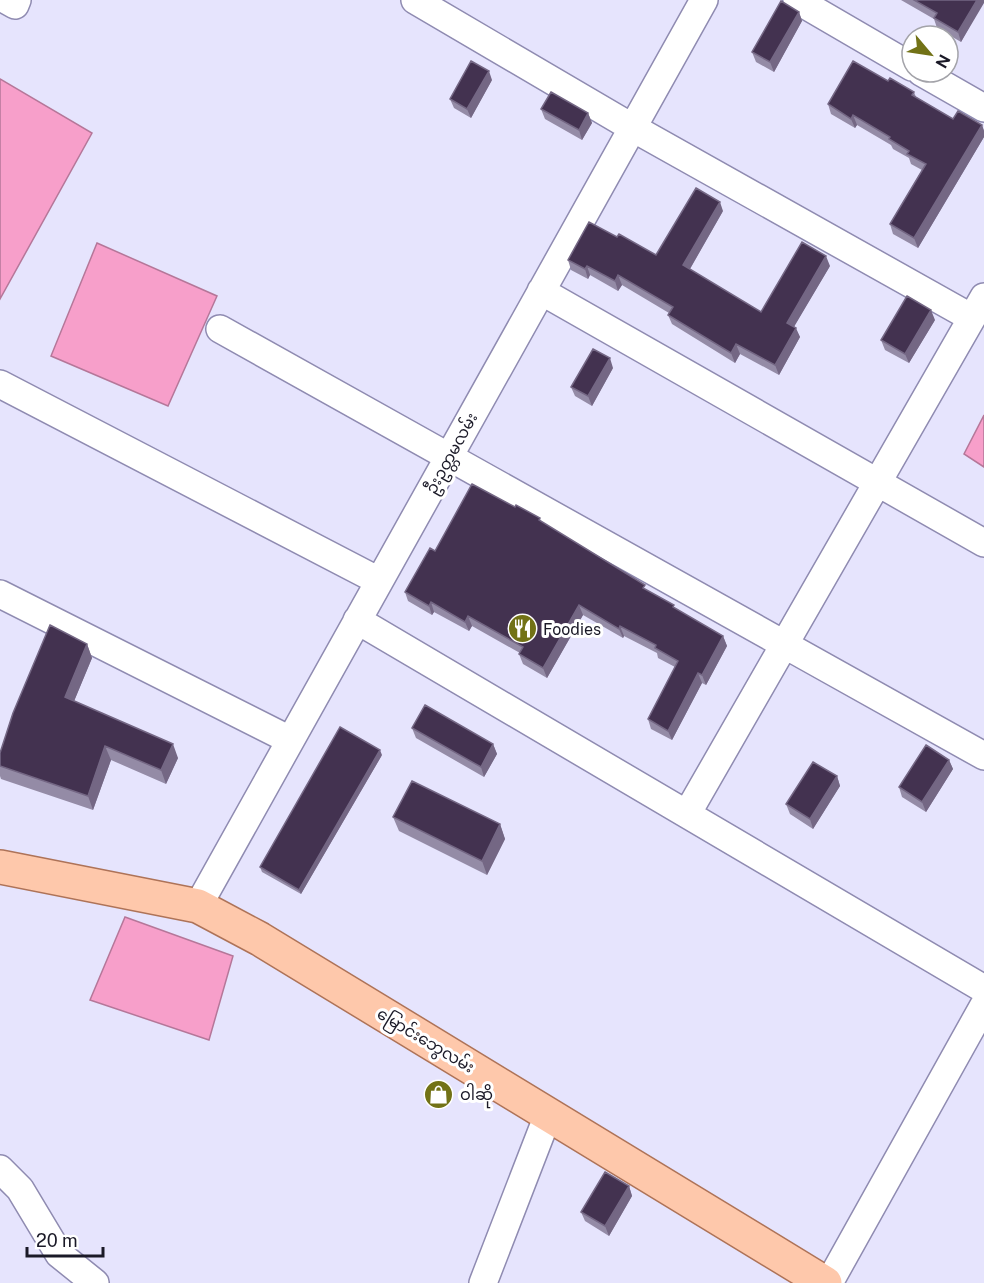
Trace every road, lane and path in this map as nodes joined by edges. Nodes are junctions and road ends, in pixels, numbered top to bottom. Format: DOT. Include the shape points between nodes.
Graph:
graph roads {
  1 [pos="6,0"];
  2 [pos="17,0"];
  3 [pos="415,0"];
  4 [pos="704,0"];
  5 [pos="797,0"];
  6 [pos="900,60"];
  7 [pos="942,84"];
  8 [pos="984,108"];
  9 [pos="633,128"];
  10 [pos="541,291"];
  11 [pos="978,308"];
  12 [pos="220,329"];
  13 [pos="0,384"];
  14 [pos="448,457"];
  15 [pos="878,482"];
  16 [pos="984,543"];
  17 [pos="379,581"];
  18 [pos="0,594"];
  19 [pos="357,620"];
  20 [pos="785,644"];
  21 [pos="290,740"];
  22 [pos="984,756"];
  23 [pos="687,814"];
  24 [pos="0,867"];
  25 [pos="198,906"];
  26 [pos="984,989"];
  27 [pos="984,1005"];
  28 [pos="548,1115"];
  29 [pos="0,1169"];
  30 [pos="94,1283"];
  31 [pos="483,1283"];
  32 [pos="827,1283"];
  1 -- 2 [label="street" via="15,5"];
  3 -- 9 [label="street"];
  4 -- 9 [label="street, ဦးဥတ္တမလမ်း"];
  5 -- 6 [label="street"];
  7 -- 8 [label="street"];
  9 -- 10 [label="street, ဦးဥတ္တမလမ်း"];
  9 -- 11 [label="street"];
  10 -- 14 [label="street, ဦးဥတ္တမလမ်း"];
  10 -- 15 [label="street"];
  11 -- 15 [label="street"];
  12 -- 14 [label="street"];
  13 -- 17 [label="street"];
  14 -- 17 [label="street, ဦးဥတ္တမလမ်း"];
  14 -- 20 [label="street"];
  15 -- 16 [label="street"];
  15 -- 20 [label="street"];
  17 -- 19 [label="street, ဦးဥတ္တမလမ်း"];
  18 -- 21 [label="street"];
  19 -- 21 [label="street, ဦးဥတ္တမလမ်း"];
  19 -- 23 [label="street"];
  20 -- 22 [label="street"];
  20 -- 23 [label="street"];
  21 -- 25 [label="street, ဦးဥတ္တမလမ်း"];
  23 -- 26 [label="street"];
  24 -- 25 [label="main road, မြောင်းဘွေလမ်း"];
  25 -- 28 [label="main road, မြောင်းဘွေလမ်း" via="260,939"];
  27 -- 32 [label="street"];
  28 -- 31 [label="street"];
  28 -- 32 [label="main road, မြောင်းဘွေလမ်း"];
  29 -- 30 [label="street" via="20,1189 59,1254"];
}
